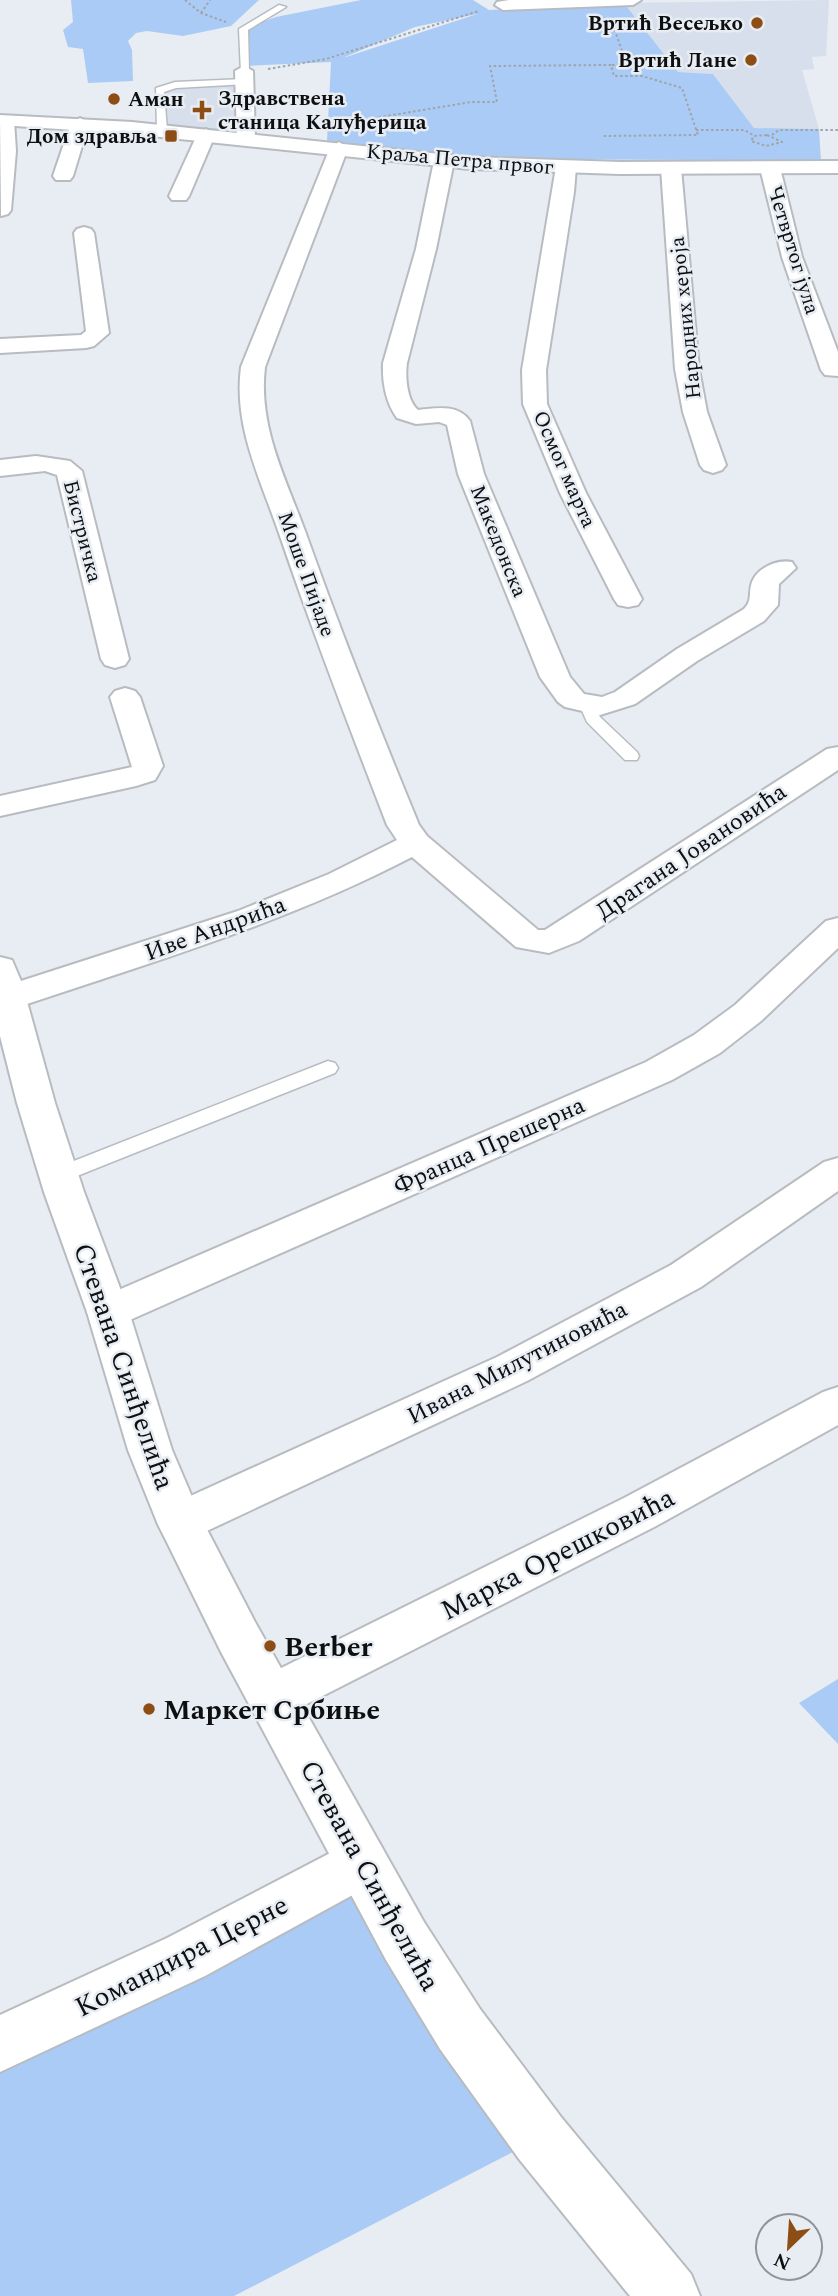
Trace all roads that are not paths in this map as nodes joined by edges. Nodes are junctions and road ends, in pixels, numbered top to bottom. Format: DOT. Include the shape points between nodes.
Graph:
graph roads {
  1 [pos="619,0"];
  2 [pos="634,0"];
  3 [pos="569,1"];
  4 [pos="605,1"];
  5 [pos="503,5"];
  6 [pos="282,7"];
  7 [pos="244,77"];
  8 [pos="2,121"];
  9 [pos="80,124"];
  10 [pos="162,131"];
  11 [pos="206,135"];
  12 [pos="341,136"];
  13 [pos="246,139"];
  14 [pos="444,161"];
  15 [pos="566,167"];
  16 [pos="838,167"];
  17 [pos="671,168"];
  18 [pos="770,168"];
  19 [pos="63,176"];
  20 [pos="178,195"];
  21 [pos="1,210"];
  22 [pos="84,233"];
  23 [pos="1,343"];
  24 [pos="833,370"];
  25 [pos="713,465"];
  26 [pos="0,468"];
  27 [pos="782,568"];
  28 [pos="628,599"];
  29 [pos="115,659"];
  30 [pos="125,697"];
  31 [pos="587,704"];
  32 [pos="631,756"];
  33 [pos="838,756"];
  34 [pos="0,806"];
  35 [pos="415,843"];
  36 [pos="838,929"];
  37 [pos="542,942"];
  38 [pos="4,983"];
  39 [pos="328,1068"];
  40 [pos="838,1172"];
  41 [pos="59,1175"];
  42 [pos="108,1312"];
  43 [pos="838,1404"];
  44 [pos="180,1522"];
  45 [pos="272,1697"];
  46 [pos="361,1862"];
  47 [pos="0,2044"];
  48 [pos="669,2296"];
  1 -- 2 [label="street"];
  1 -- 4 [label="street"];
  3 -- 4 [label="street"];
  3 -- 5 [label="street"];
  6 -- 7 [label="lane" via="243,29"];
  7 -- 10 [label="lane" via="159,90"];
  7 -- 13 [label="street"];
  8 -- 9 [label="street, Краља Петра првог"];
  8 -- 21 [label="street" via="7,151"];
  9 -- 10 [label="street, Краља Петра првог"];
  9 -- 19 [label="street"];
  10 -- 11 [label="street, Краља Петра првог"];
  11 -- 13 [label="street, Краља Петра првог"];
  11 -- 20 [label="street"];
  12 -- 13 [label="street, Краља Петра првог"];
  12 -- 14 [label="street, Краља Петра првог"];
  12 -- 35 [label="street, Моше Пијаде" via="253,366 252,413 317,606 403,824"];
  14 -- 15 [label="street, Краља Петра првог"];
  14 -- 31 [label="street, Македонска" via="395,363 400,403 411,416 442,414 458,421 471,474 555,677 568,696"];
  15 -- 17 [label="street, Краља Петра првог"];
  15 -- 28 [label="street, Осмог марта" via="534,370 535,404 573,493"];
  16 -- 18 [label="street, Краља Петра првог"];
  17 -- 18 [label="street, Краља Петра првог"];
  17 -- 25 [label="street, Народних хероја" via="687,369 695,412"];
  18 -- 24 [label="street, Четвртог јула" via="792,257"];
  22 -- 23 [label="street" via="98,333 86,341"];
  26 -- 29 [label="street, Бистричка" via="41,463 69,471"];
  27 -- 31 [label="street" via="766,582 764,605 754,615 625,698 610,704"];
  30 -- 34 [label="street" via="148,766 144,773"];
  31 -- 32 [label="lane" via="593,719"];
  33 -- 37 [label="street, Драгана Јовановића" via="556,940"];
  35 -- 37 [label="street, Моше Пијаде" via="528,939"];
  35 -- 38 [label="street, Иве Андрића" via="341,881 250,918"];
  36 -- 42 [label="street, Франца Прешерна" via="748,1013 707,1044 659,1071"];
  38 -- 41 [label="street, Стевана Синђелића"];
  39 -- 41 [label="lane"];
  40 -- 44 [label="street, Ивана Милутиновића" via="686,1276 512,1369"];
  41 -- 42 [label="street, Стевана Синђелића"];
  42 -- 44 [label="street, Стевана Синђелића" via="150,1450"];
  43 -- 45 [label="street, Марка Орешковића" via="640,1512"];
  44 -- 45 [label="street, Стевана Синђелића"];
  45 -- 46 [label="street, Стевана Синђелића"];
  46 -- 47 [label="street, Командира Церне" via="186,1957"];
  46 -- 48 [label="street, Стевана Синђелића" via="460,2029 540,2138"];
}
